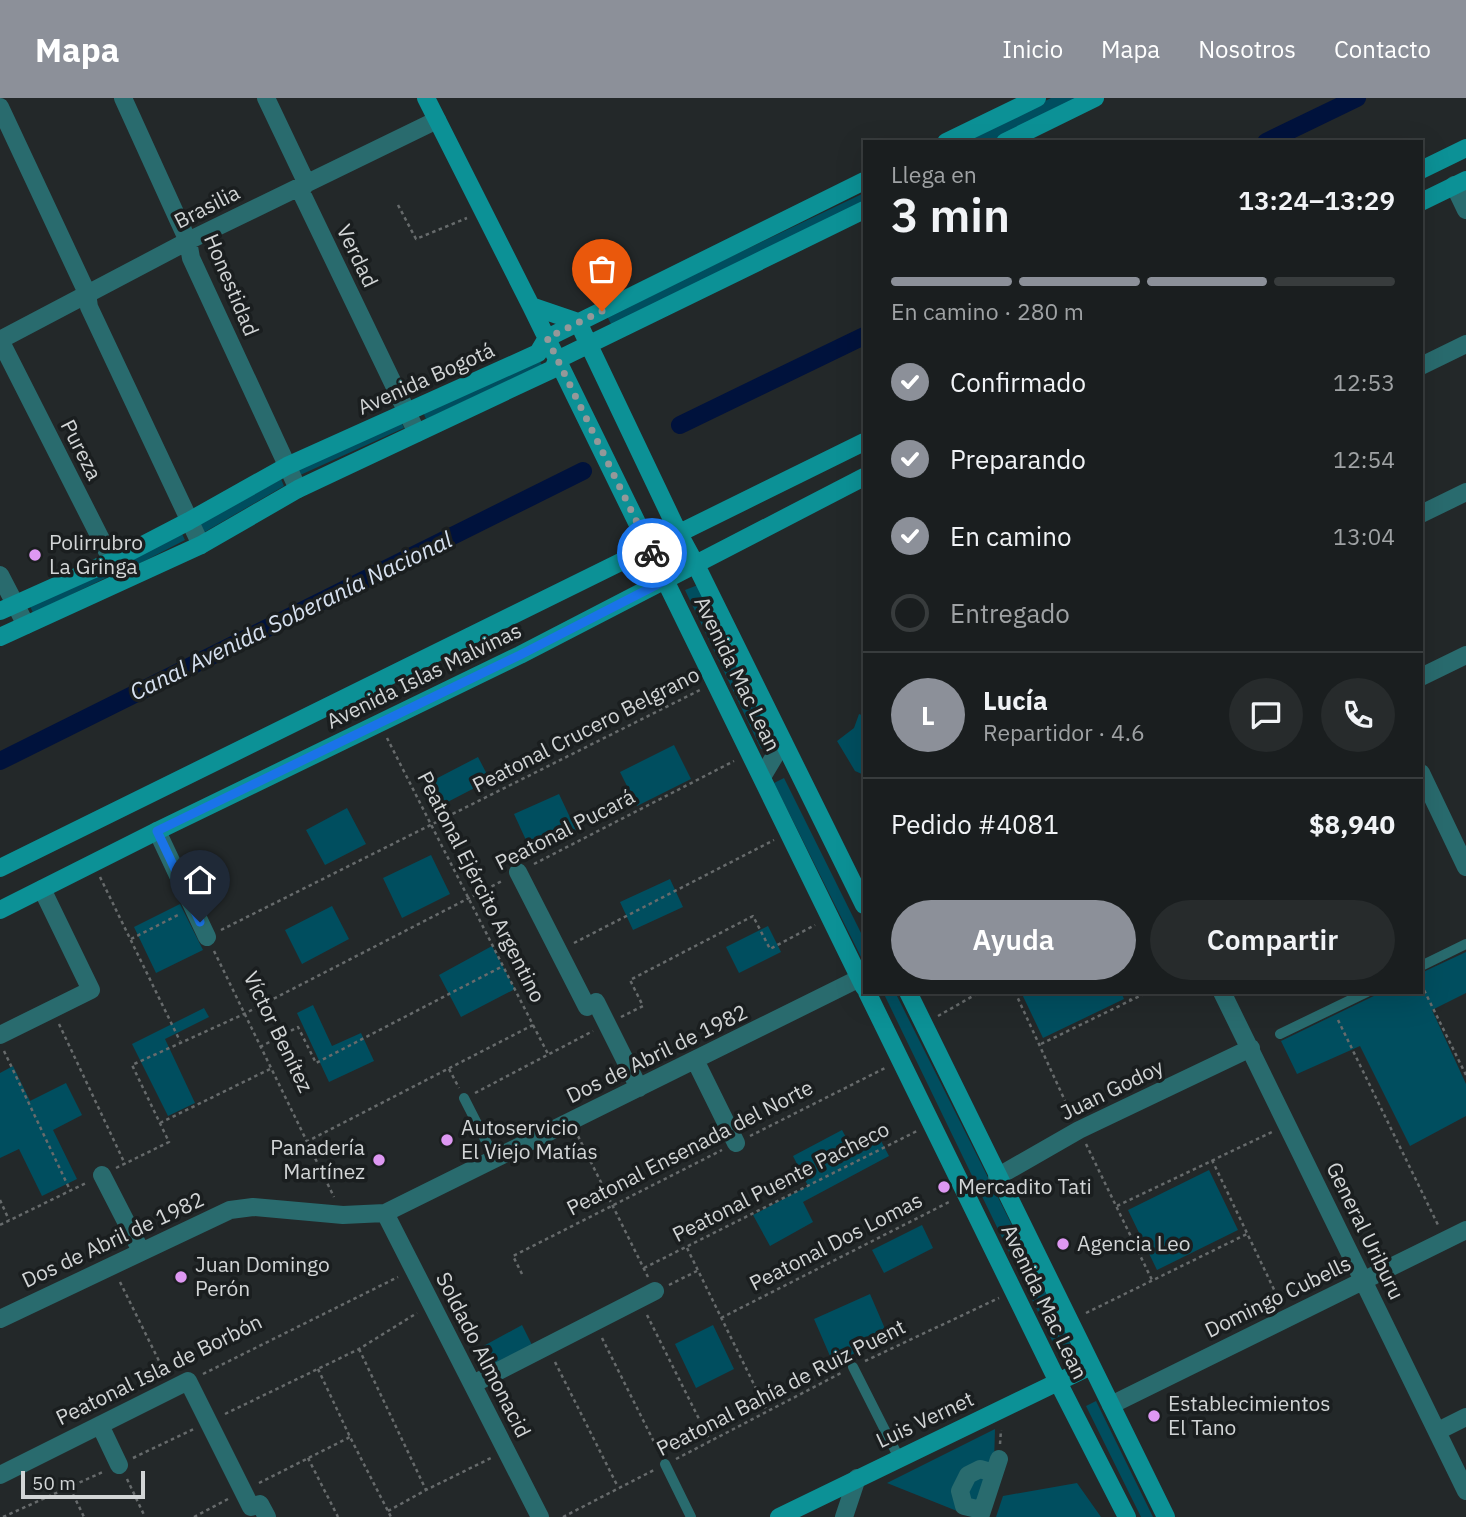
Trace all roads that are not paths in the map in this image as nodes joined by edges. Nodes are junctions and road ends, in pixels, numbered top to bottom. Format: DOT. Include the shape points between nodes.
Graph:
graph roads {
  1 [pos="123,98"];
  2 [pos="266,98"];
  3 [pos="426,98"];
  4 [pos="1037,98"];
  5 [pos="1095,98"];
  6 [pos="0,107"];
  7 [pos="437,120"];
  8 [pos="950,140"];
  9 [pos="1009,140"];
  10 [pos="1466,148"];
  11 [pos="1423,169"];
  12 [pos="863,181"];
  13 [pos="306,182"];
  14 [pos="1460,183"];
  15 [pos="1423,201"];
  16 [pos="1466,209"];
  17 [pos="863,210"];
  18 [pos="188,241"];
  19 [pos="87,293"];
  20 [pos="531,306"];
  21 [pos="578,322"];
  22 [pos="547,338"];
  23 [pos="0,340"];
  24 [pos="1466,344"];
  25 [pos="589,345"];
  26 [pos="557,360"];
  27 [pos="1423,365"];
  28 [pos="408,413"];
  29 [pos="417,433"];
  30 [pos="863,442"];
  31 [pos="287,466"];
  32 [pos="863,478"];
  33 [pos="298,489"];
  34 [pos="1466,492"];
  35 [pos="1423,513"];
  36 [pos="189,521"];
  37 [pos="678,533"];
  38 [pos="201,545"];
  39 [pos="649,547"];
  40 [pos="112,561"];
  41 [pos="696,565"];
  42 [pos="0,575"];
  43 [pos="127,577"];
  44 [pos="666,580"];
  45 [pos="7,607"];
  46 [pos="26,625"];
  47 [pos="0,637"];
  48 [pos="1466,655"];
  49 [pos="1423,676"];
  50 [pos="783,742"];
  51 [pos="762,777"];
  52 [pos="1423,777"];
  53 [pos="157,831"];
  54 [pos="1466,867"];
  55 [pos="0,868"];
  56 [pos="518,872"];
  57 [pos="42,889"];
  58 [pos="863,903"];
  59 [pos="0,910"];
  60 [pos="207,937"];
  61 [pos="1466,944"];
  62 [pos="1423,965"];
  63 [pos="863,981"];
  64 [pos="863,983"];
  65 [pos="869,994"];
  66 [pos="909,994"];
  67 [pos="1223,994"];
  68 [pos="1363,994"];
  69 [pos="1280,1034"];
  70 [pos="0,1035"];
  71 [pos="1251,1048"];
  72 [pos="695,1060"];
  73 [pos="639,1088"];
  74 [pos="464,1098"];
  75 [pos="736,1143"];
  76 [pos="495,1159"];
  77 [pos="102,1175"];
  78 [pos="997,1177"];
  79 [pos="385,1213"];
  80 [pos="1466,1230"];
  81 [pos="141,1251"];
  82 [pos="1364,1280"];
  83 [pos="648,1296"];
  84 [pos="0,1319"];
  85 [pos="1091,1366"];
  86 [pos="853,1367"];
  87 [pos="1058,1382"];
  88 [pos="473,1384"];
  89 [pos="1111,1405"];
  90 [pos="1466,1418"];
  91 [pos="100,1425"];
  92 [pos="1438,1431"];
  93 [pos="899,1458"];
  94 [pos="665,1464"];
  95 [pos="119,1465"];
  96 [pos="0,1475"];
  97 [pos="857,1478"];
  98 [pos="1466,1491"];
  99 [pos="981,1514"];
  100 [pos="267,1517"];
  101 [pos="540,1517"];
  102 [pos="691,1517"];
  103 [pos="779,1517"];
  104 [pos="844,1517"];
  105 [pos="1127,1517"];
  106 [pos="1166,1517"];
  1 -- 18 [label="street, Honestidad"];
  2 -- 13 [label="street, Verdad"];
  3 -- 7 [label="main road, Avenida Mac Lean"];
  4 -- 8 [label="main road"];
  5 -- 9 [label="main road"];
  6 -- 19 [label="street"];
  7 -- 13 [label="street, Brasilia"];
  7 -- 20 [label="main road, Avenida Mac Lean"];
  10 -- 11 [label="main road"];
  12 -- 21 [label="main road, Avenida Bogotá"];
  13 -- 18 [label="street, Brasilia"];
  13 -- 28 [label="street, Verdad" via="301,192"];
  14 -- 15 [label="main road"];
  14 -- 16 [label="street"];
  17 -- 25 [label="main road, Avenida Bogotá"];
  18 -- 19 [label="street, Brasilia"];
  18 -- 31 [label="street, Honestidad" via="191,258"];
  19 -- 23 [label="street, Brasilia"];
  19 -- 36 [label="street" via="89,307"];
  20 -- 21 [label="main road"];
  20 -- 22 [label="main road, Avenida Mac Lean"];
  21 -- 22 [label="main road, Avenida Bogotá"];
  21 -- 25 [label="main road, Avenida Mac Lean"];
  22 -- 26 [label="main road, Avenida Mac Lean"];
  22 -- 28 [label="main road, Avenida Bogotá" via="538,353"];
  23 -- 40 [label="street, Pureza"];
  24 -- 27 [label="street"];
  25 -- 26 [label="main road, Avenida Bogotá"];
  25 -- 37 [label="main road, Avenida Mac Lean"];
  26 -- 29 [label="main road, Avenida Bogotá" via="553,369"];
  26 -- 39 [label="main road, Avenida Mac Lean"];
  28 -- 29 [label="street, Verdad"];
  28 -- 31 [label="main road, Avenida Bogotá"];
  29 -- 33 [label="main road, Avenida Bogotá"];
  30 -- 37 [label="main road, Avenida Islas Malvinas"];
  31 -- 33 [label="street, Honestidad"];
  31 -- 36 [label="main road, Avenida Bogotá"];
  32 -- 41 [label="main road, Avenida Islas Malvinas"];
  33 -- 38 [label="main road, Avenida Bogotá"];
  34 -- 35 [label="street"];
  36 -- 38 [label="street"];
  36 -- 40 [label="main road, Avenida Bogotá"];
  37 -- 39 [label="main road, Avenida Islas Malvinas"];
  37 -- 41 [label="main road, Avenida Mac Lean"];
  38 -- 43 [label="main road, Avenida Bogotá"];
  39 -- 44 [label="main road, Avenida Mac Lean"];
  39 -- 55 [label="main road, Avenida Islas Malvinas"];
  40 -- 43 [label="street, Pureza"];
  40 -- 45 [label="main road, Avenida Bogotá"];
  41 -- 44 [label="main road, Avenida Islas Malvinas"];
  41 -- 50 [label="main road, Avenida Mac Lean"];
  42 -- 45 [label="street"];
  43 -- 46 [label="main road, Avenida Bogotá"];
  44 -- 51 [label="main road, Avenida Mac Lean"];
  44 -- 53 [label="main road, Avenida Islas Malvinas"];
  45 -- 46 [label="street"];
  46 -- 47 [label="main road, Avenida Bogotá"];
  48 -- 49 [label="street"];
  50 -- 51 [label="street"];
  50 -- 58 [label="main road, Avenida Mac Lean"];
  51 -- 63 [label="main road, Avenida Mac Lean"];
  52 -- 54 [label="street"];
  53 -- 57 [label="main road, Avenida Islas Malvinas"];
  53 -- 60 [label="street"];
  56 -- 73 [label="street" via="587,1007 596,1002"];
  57 -- 59 [label="main road, Avenida Islas Malvinas"];
  57 -- 70 [label="street" via="91,990"];
  61 -- 62 [label="lane"];
  64 -- 72 [label="street, Dos de Abril de 1982"];
  65 -- 87 [label="main road, Avenida Mac Lean"];
  66 -- 78 [label="main road, Avenida Mac Lean"];
  67 -- 71 [label="street, General Uriburu"];
  68 -- 69 [label="lane"];
  71 -- 78 [label="street, Juan Godoy" via="1079,1130"];
  71 -- 82 [label="street, General Uriburu"];
  72 -- 73 [label="street, Dos de Abril de 1982"];
  72 -- 75 [label="street"];
  73 -- 76 [label="street, Dos de Abril de 1982"];
  74 -- 76 [label="lane"];
  76 -- 79 [label="street, Dos de Abril de 1982"];
  77 -- 81 [label="street"];
  78 -- 85 [label="main road, Avenida Mac Lean"];
  79 -- 81 [label="street, Dos de Abril de 1982" via="230,1210"];
  79 -- 88 [label="street, Soldado Almonacid"];
  80 -- 82 [label="street, Domingo Cubells"];
  81 -- 84 [label="street, Dos de Abril de 1982"];
  82 -- 89 [label="street, Domingo Cubells"];
  82 -- 92 [label="street, General Uriburu"];
  83 -- 88 [label="street"];
  85 -- 87 [label="main road, Luis Vernet"];
  85 -- 89 [label="main road, Avenida Mac Lean"];
  86 -- 93 [label="lane"];
  87 -- 93 [label="main road, Luis Vernet"];
  87 -- 105 [label="main road, Avenida Mac Lean"];
  88 -- 101 [label="street, Soldado Almonacid"];
  89 -- 106 [label="main road, Avenida Mac Lean"];
  90 -- 92 [label="street"];
  91 -- 95 [label="street"];
  91 -- 96 [label="street, Peatonal Isla de Borbón"];
  91 -- 100 [label="street, Peatonal Isla de Borbón" via="180,1385 251,1507 260,1504"];
  92 -- 98 [label="street, General Uriburu"];
  93 -- 97 [label="main road, Luis Vernet"];
  94 -- 102 [label="lane"];
  97 -- 103 [label="main road, Luis Vernet"];
  97 -- 104 [label="street"];
  99 -- 99 [label="street" via="997,1466 968,1475 960,1491 964,1506"];
}
